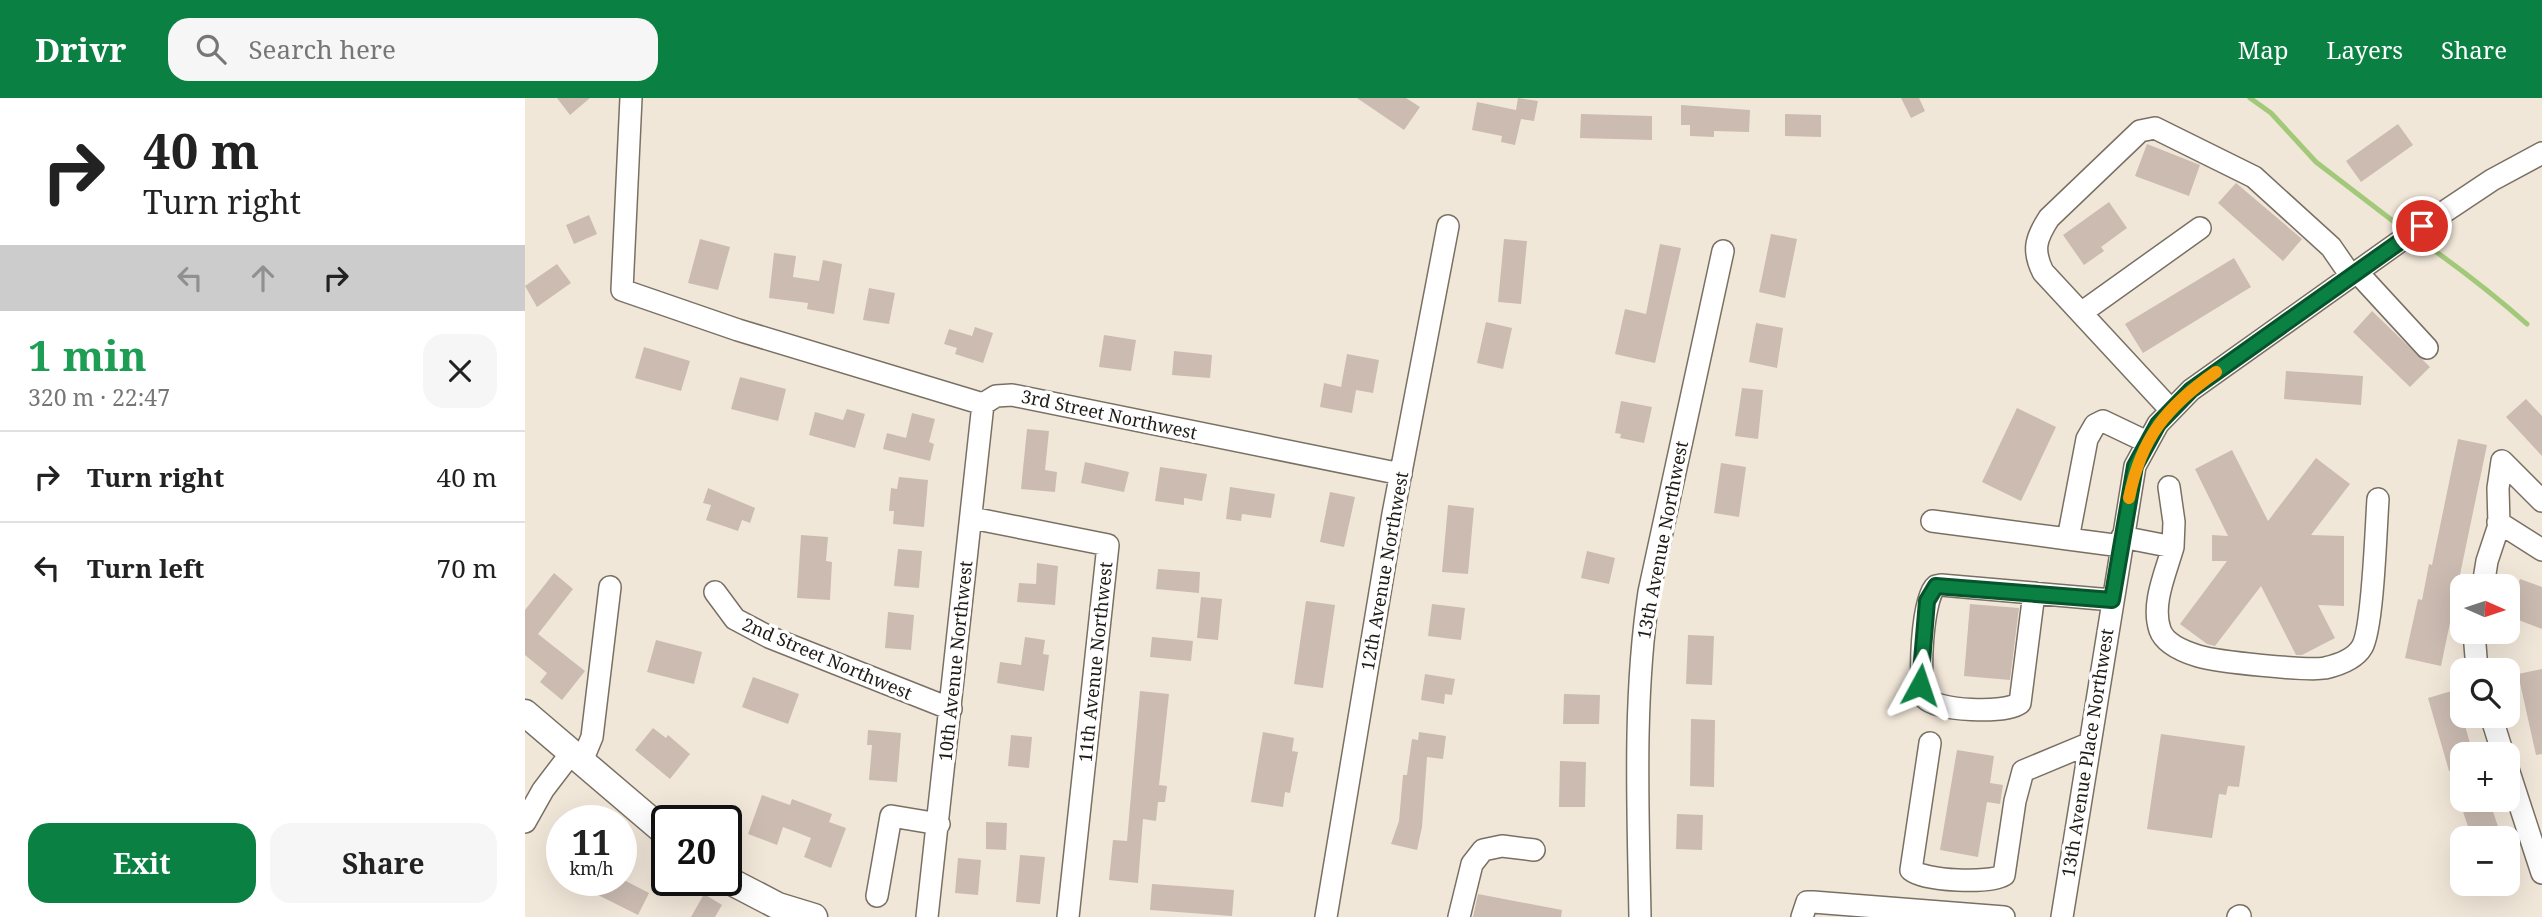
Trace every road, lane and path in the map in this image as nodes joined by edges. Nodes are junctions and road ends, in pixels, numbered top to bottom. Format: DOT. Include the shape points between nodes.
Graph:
graph roads {
  1 [pos="631,98"];
  2 [pos="2542,153"];
  3 [pos="1448,226"];
  4 [pos="2200,229"];
  5 [pos="1723,251"];
  6 [pos="2354,274"];
  7 [pos="2081,313"];
  8 [pos="2427,348"];
  9 [pos="983,404"];
  10 [pos="2170,409"];
  11 [pos="2147,442"];
  12 [pos="1401,474"];
  13 [pos="2169,487"];
  14 [pos="2378,499"];
  15 [pos="2542,501"];
  16 [pos="972,518"];
  17 [pos="1932,522"];
  18 [pos="2498,522"];
  19 [pos="2068,539"];
  20 [pos="2121,542"];
  21 [pos="2173,547"];
  22 [pos="2542,550"];
  23 [pos="2486,574"];
  24 [pos="610,587"];
  25 [pos="715,592"];
  26 [pos="2034,593"];
  27 [pos="2112,600"];
  28 [pos="951,709"];
  29 [pos="525,713"];
  30 [pos="1930,743"];
  31 [pos="2088,744"];
  32 [pos="577,756"];
  33 [pos="2520,790"];
  34 [pos="2533,812"];
  35 [pos="651,820"];
  36 [pos="525,822"];
  37 [pos="939,824"];
  38 [pos="1534,850"];
  39 [pos="2542,873"];
  40 [pos="742,887"];
  41 [pos="877,896"];
  42 [pos="814,917"];
  43 [pos="927,917"];
  44 [pos="1068,917"];
  45 [pos="1327,917"];
  46 [pos="1459,917"];
  47 [pos="1640,917"];
  48 [pos="1801,917"];
  49 [pos="2004,917"];
  50 [pos="2062,917"];
  1 -- 9 [label="street" via="622,290"];
  2 -- 6 [label="street, 13th Avenue Place Northwest" via="2492,180"];
  3 -- 12 [label="street, 12th Avenue Northwest"];
  4 -- 7 [label="street"];
  5 -- 47 [label="street, 13th Avenue Northwest" via="1642,636"];
  6 -- 7 [label="street" via="2332,247 2254,177 2155,128 2128,139 2049,218 2038,236 2035,254 2043,272"];
  6 -- 8 [label="street"];
  6 -- 10 [label="street, 13th Avenue Place Northwest"];
  7 -- 10 [label="street"];
  9 -- 12 [label="street, 3rd Street Northwest" via="996,396 1012,395"];
  9 -- 16 [label="street, 10th Avenue Northwest"];
  10 -- 11 [label="street, 13th Avenue Place Northwest"];
  11 -- 19 [label="street" via="2103,421 2095,425 2085,451"];
  11 -- 20 [label="street, 13th Avenue Place Northwest" via="2135,466"];
  12 -- 45 [label="street, 12th Avenue Northwest"];
  13 -- 21 [label="street" via="2175,522"];
  14 -- 21 [label="street" via="2369,618 2362,647 2350,659 2327,667 2301,670 2200,657 2176,648 2160,632 2157,605"];
  15 -- 18 [label="street" via="2503,461"];
  16 -- 28 [label="street, 10th Avenue Northwest"];
  16 -- 44 [label="street, 11th Avenue Northwest" via="1108,545"];
  17 -- 19 [label="street"];
  18 -- 22 [label="street"];
  18 -- 23 [label="street"];
  19 -- 20 [label="street"];
  20 -- 21 [label="street"];
  20 -- 27 [label="street, 13th Avenue Place Northwest"];
  24 -- 32 [label="street" via="592,737"];
  25 -- 28 [label="street, 2nd Street Northwest" via="735,619 769,638"];
  26 -- 26 [label="street" via="1941,585 1931,590 1920,685 1924,698 1935,705 1958,708 1997,709 2020,704"];
  26 -- 27 [label="street"];
  27 -- 31 [label="street, 13th Avenue Place Northwest"];
  28 -- 37 [label="street, 10th Avenue Northwest"];
  29 -- 32 [label="main road"];
  30 -- 31 [label="street" via="1911,870 1917,875 1951,879 1996,880 2004,875 2023,771"];
  31 -- 50 [label="street, 13th Avenue Place Northwest"];
  32 -- 35 [label="main road"];
  32 -- 36 [label="street" via="543,790"];
  33 -- 34 [label="street"];
  34 -- 39 [label="street"];
  37 -- 41 [label="street" via="891,817"];
  37 -- 43 [label="street, 10th Avenue Northwest"];
  38 -- 46 [label="street" via="1503,846 1483,850 1472,864"];
  40 -- 42 [label="main road" via="778,906"];
  48 -- 49 [label="street" via="1807,902 1813,902"];
}
